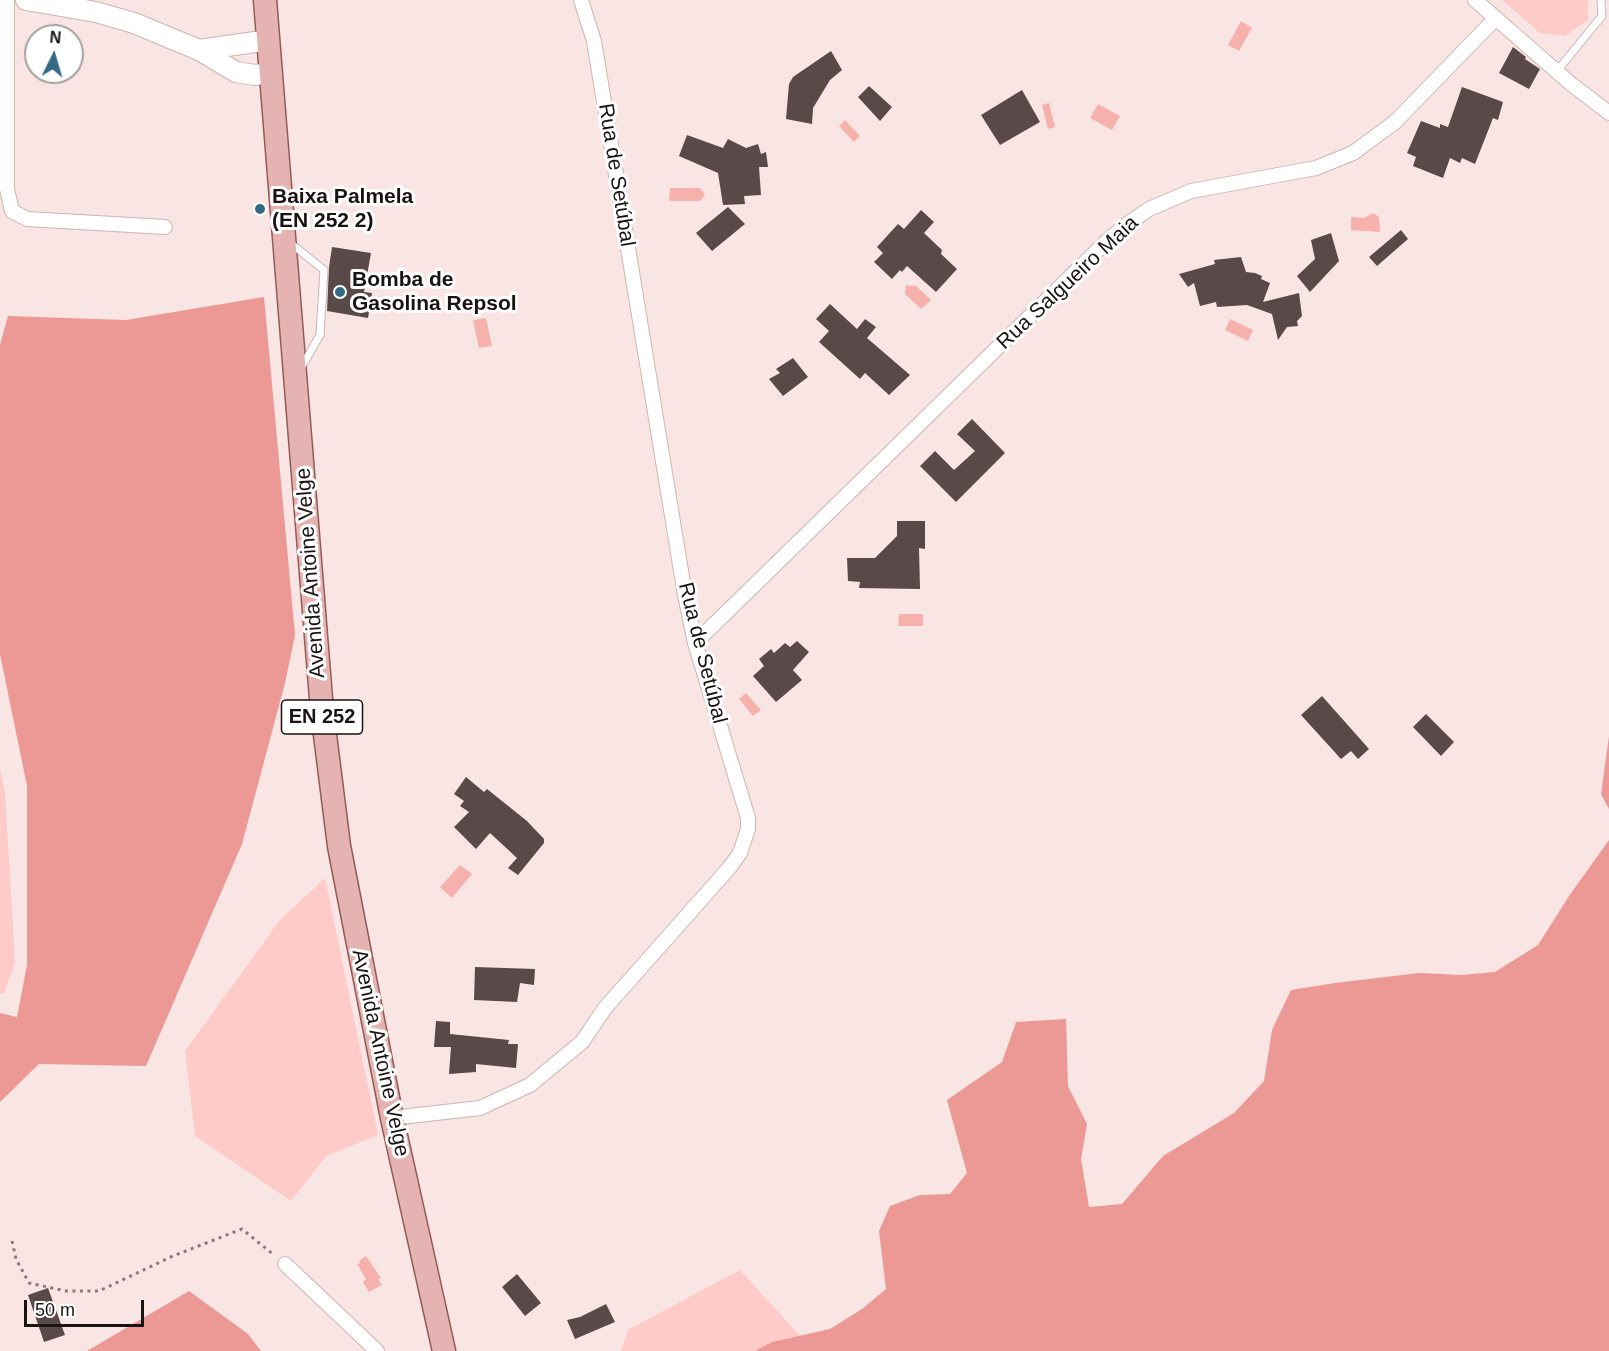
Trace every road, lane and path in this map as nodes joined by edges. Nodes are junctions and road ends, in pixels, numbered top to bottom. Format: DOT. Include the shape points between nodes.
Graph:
graph roads {
  1 [pos="7,0"];
  2 [pos="26,0"];
  3 [pos="265,0"];
  4 [pos="581,0"];
  5 [pos="1475,0"];
  6 [pos="1601,0"];
  7 [pos="1495,19"];
  8 [pos="268,40"];
  9 [pos="199,50"];
  10 [pos="1557,71"];
  11 [pos="271,73"];
  12 [pos="1609,113"];
  13 [pos="165,227"];
  14 [pos="285,239"];
  15 [pos="296,375"];
  16 [pos="694,643"];
  17 [pos="392,1118"];
  18 [pos="12,1241"];
  19 [pos="285,1264"];
  20 [pos="377,1351"];
  21 [pos="444,1351"];
  1 -- 13 [label="street" via="7,189 12,211 27,219"];
  2 -- 9 [label="street" via="96,12"];
  3 -- 8 [label="main road, Avenida Antoine Velge / EN 252"];
  4 -- 16 [label="street, Rua de Setúbal" via="594,41"];
  5 -- 7 [label="street"];
  6 -- 10 [label="lane" via="1602,16"];
  7 -- 10 [label="street"];
  7 -- 16 [label="street, Rua Salgueiro Maia" via="1395,122 1353,153 1316,168 1191,191 1130,222"];
  8 -- 9 [label="street"];
  8 -- 11 [label="main road, Avenida Antoine Velge / EN 252"];
  9 -- 11 [label="street" via="236,72"];
  10 -- 12 [label="street"];
  11 -- 14 [label="main road, Avenida Antoine Velge / EN 252"];
  14 -- 15 [label="main road, Avenida Antoine Velge / EN 252"];
  14 -- 15 [label="lane" via="324,270 320,335"];
  15 -- 17 [label="main road, Avenida Antoine Velge / EN 252" via="322,711 337,834"];
  16 -- 17 [label="street, Rua de Setúbal" via="748,818 746,841 740,853 605,1008 582,1042 530,1085 480,1108"];
  17 -- 21 [label="main road, Avenida Antoine Velge / EN 252"];
  18 -- 19 [label="path" via="16,1259 29,1283 66,1291 99,1291 242,1229"];
  19 -- 20 [label="street"];
}
